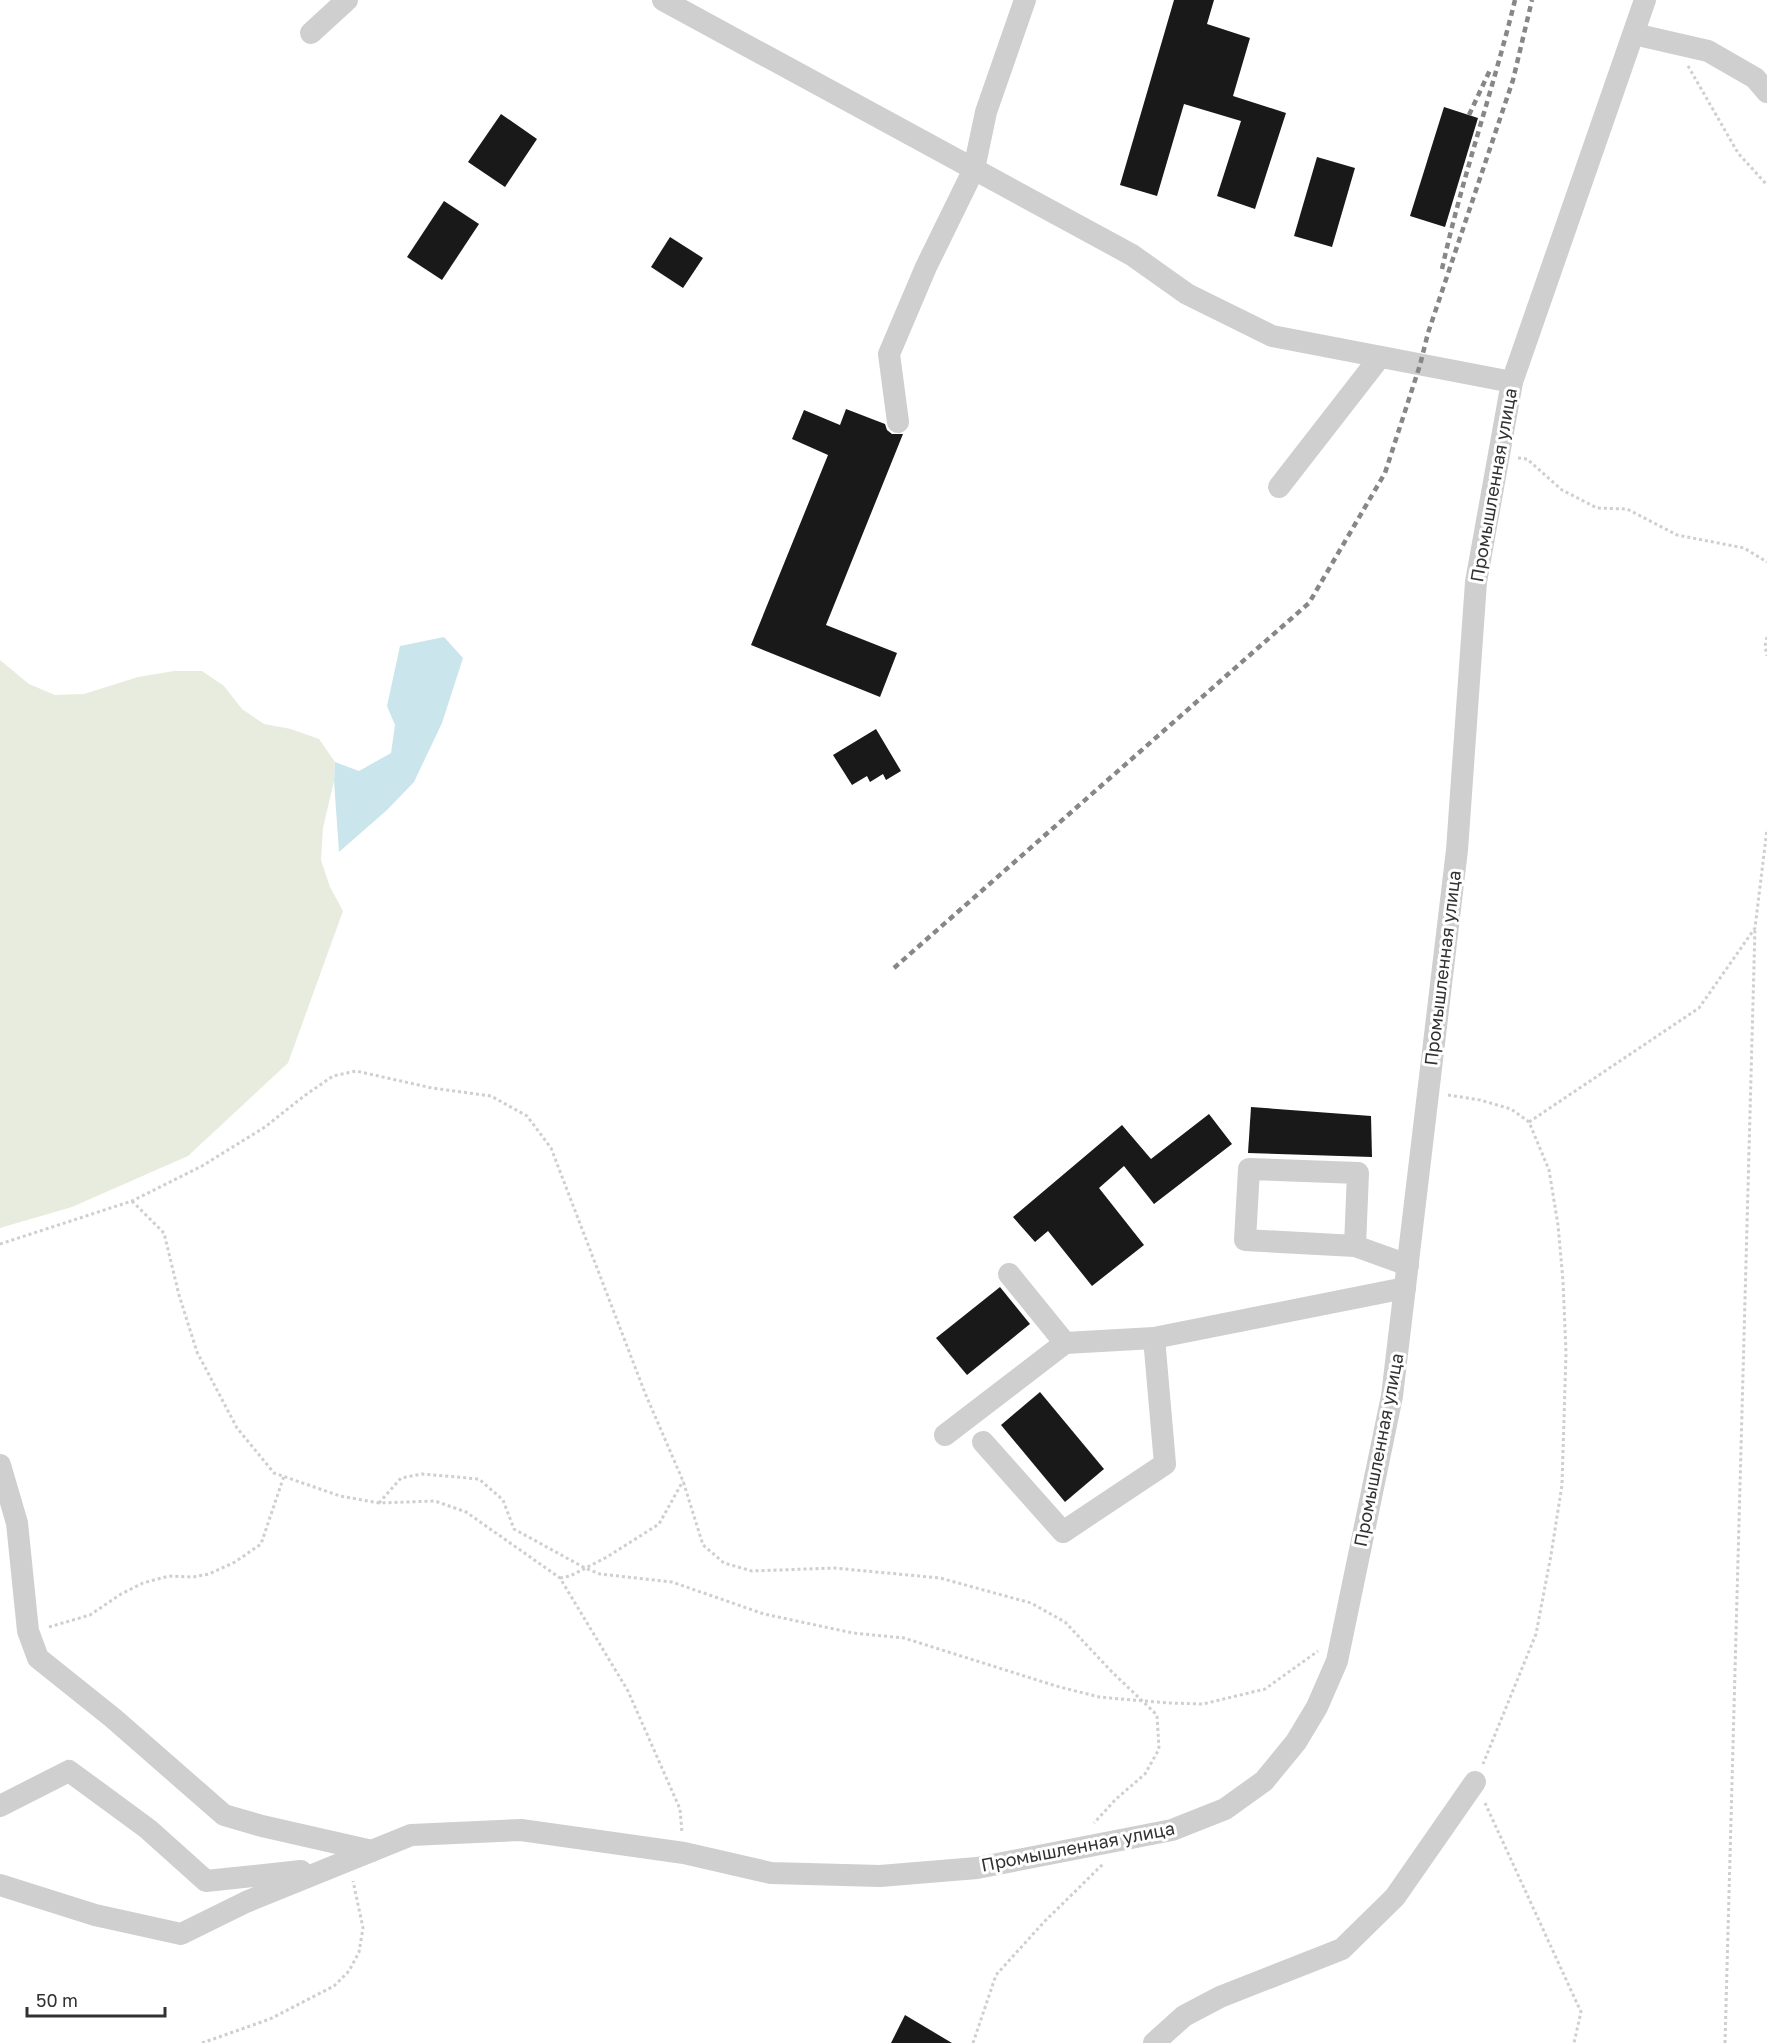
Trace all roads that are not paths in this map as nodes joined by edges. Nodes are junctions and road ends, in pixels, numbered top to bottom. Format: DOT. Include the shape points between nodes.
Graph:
graph roads {
  1 [pos="347,0"];
  2 [pos="663,0"];
  3 [pos="1025,0"];
  4 [pos="1645,0"];
  5 [pos="311,33"];
  6 [pos="1634,34"];
  7 [pos="1767,92"];
  8 [pos="974,169"];
  9 [pos="1380,357"];
  10 [pos="1512,382"];
  11 [pos="898,422"];
  12 [pos="1279,487"];
  13 [pos="1355,1246"];
  14 [pos="1408,1265"];
  15 [pos="1009,1274"];
  16 [pos="1405,1288"];
  17 [pos="1154,1338"];
  18 [pos="1065,1343"];
  19 [pos="945,1435"];
  20 [pos="983,1442"];
  21 [pos="0,1465"];
  22 [pos="1475,1782"];
  23 [pos="0,1806"];
  24 [pos="372,1851"];
  25 [pos="327,1869"];
  26 [pos="0,1886"];
  27 [pos="1154,2043"];
  1 -- 5 [label="street"];
  2 -- 8 [label="street"];
  3 -- 8 [label="street" via="986,112"];
  4 -- 6 [label="street, Промышленная улица"];
  6 -- 7 [label="street" via="1708,51 1755,78"];
  6 -- 10 [label="street, Промышленная улица"];
  8 -- 9 [label="street" via="1132,255 1188,294 1272,336"];
  8 -- 11 [label="street" via="889,354"];
  9 -- 10 [label="street"];
  9 -- 12 [label="street"];
  10 -- 14 [label="street, Промышленная улица" via="1476,582 1457,850"];
  13 -- 13 [label="street" via="1245,1240 1249,1169 1358,1173"];
  13 -- 14 [label="street"];
  14 -- 16 [label="street, Промышленная улица"];
  15 -- 18 [label="street"];
  16 -- 17 [label="street"];
  16 -- 24 [label="street, Промышленная улица" via="1392,1396 1337,1660 1317,1707 1296,1742 1264,1781 1225,1809 1172,1830 977,1868 879,1875 771,1873 684,1852 521,1830 411,1835"];
  17 -- 18 [label="street"];
  17 -- 20 [label="street" via="1165,1464 1063,1532"];
  18 -- 19 [label="street"];
  21 -- 24 [label="street" via="17,1523 28,1632 38,1658 224,1815"];
  22 -- 27 [label="street" via="1395,1898 1342,1948 1220,1997 1184,2016"];
  23 -- 25 [label="street" via="69,1771 148,1829 206,1881"];
  24 -- 25 [label="street, Промышленная улица"];
  25 -- 26 [label="street, Промышленная улица" via="246,1902 182,1934 96,1915"];
}
